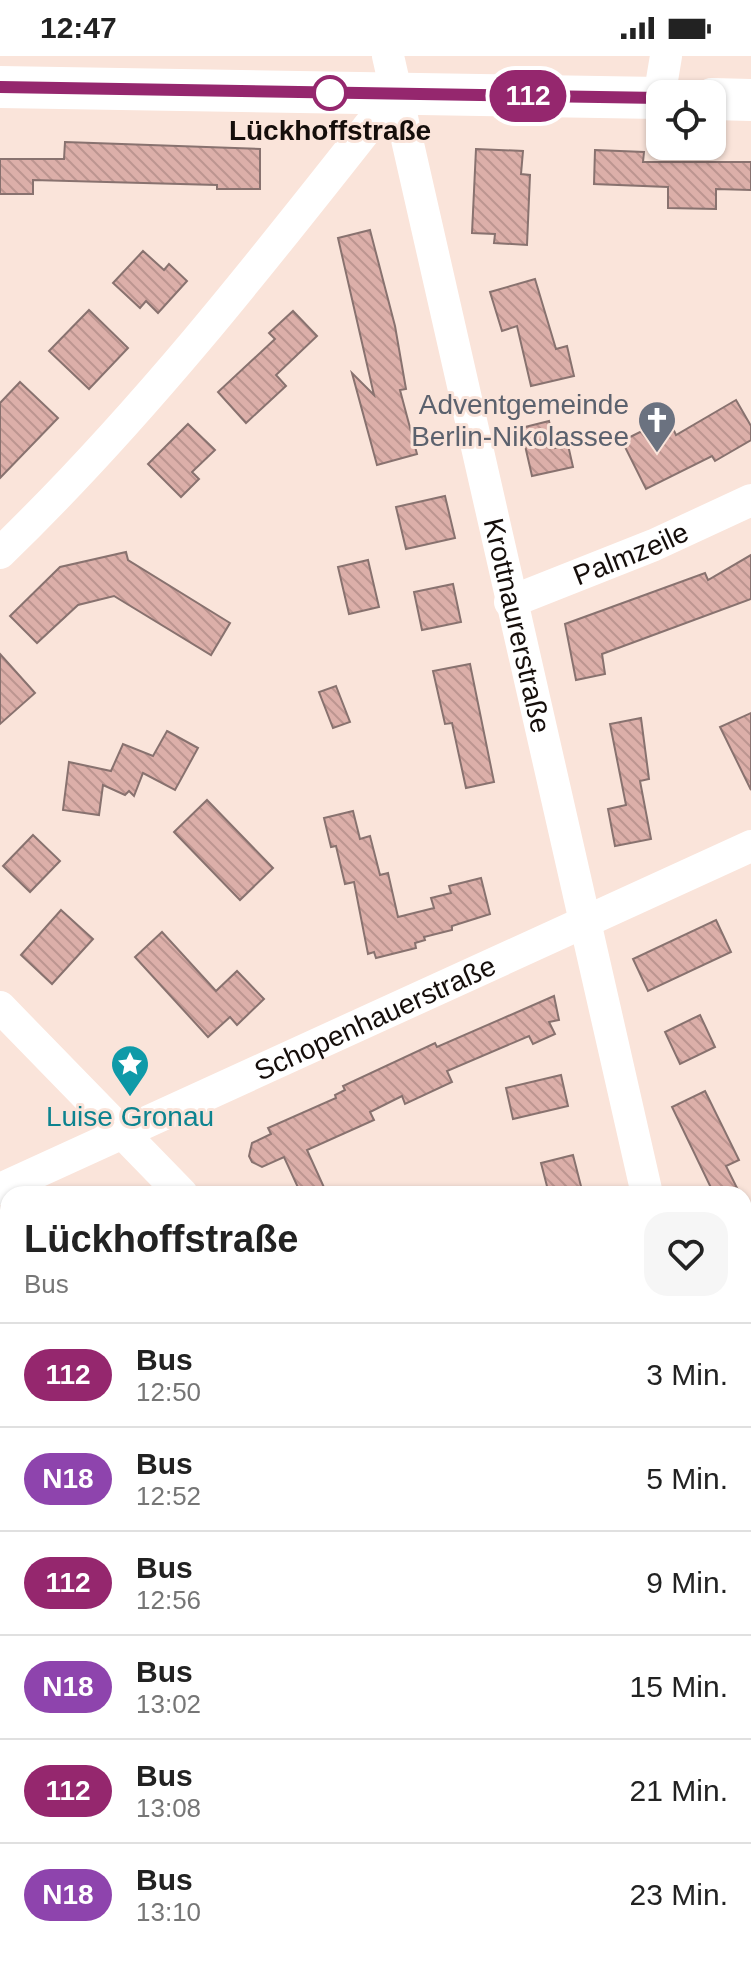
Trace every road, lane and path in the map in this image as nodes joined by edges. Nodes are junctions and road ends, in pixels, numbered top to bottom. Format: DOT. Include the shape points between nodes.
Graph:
graph roads {
  1 [pos="666,56"];
  2 [pos="392,75"];
  3 [pos="663,80"];
  4 [pos="0,87"];
  5 [pos="646,97"];
  6 [pos="726,99"];
  7 [pos="751,100"];
  8 [pos="751,500"];
  9 [pos="0,553"];
  10 [pos="510,602"];
  11 [pos="751,846"];
  12 [pos="584,924"];
  13 [pos="0,1007"];
  14 [pos="122,1131"];
  15 [pos="6,1186"];
  16 [pos="174,1186"];
  17 [pos="645,1186"];
  1 -- 3 [label="street"];
  2 -- 4 [label="main road"];
  2 -- 5 [label="main road"];
  2 -- 9 [label="street" via="246,285"];
  2 -- 10 [label="street, Krottnaurerstraße"];
  6 -- 7 [label="main road"];
  8 -- 10 [label="street, Palmzeile"];
  10 -- 12 [label="street, Krottnaurerstraße"];
  11 -- 12 [label="street, Schopenhauerstraße"];
  12 -- 14 [label="street, Schopenhauerstraße"];
  12 -- 17 [label="street, Krottnaurerstraße"];
  13 -- 14 [label="street"];
  14 -- 15 [label="street, Schopenhauerstraße"];
  14 -- 16 [label="street"];
}
